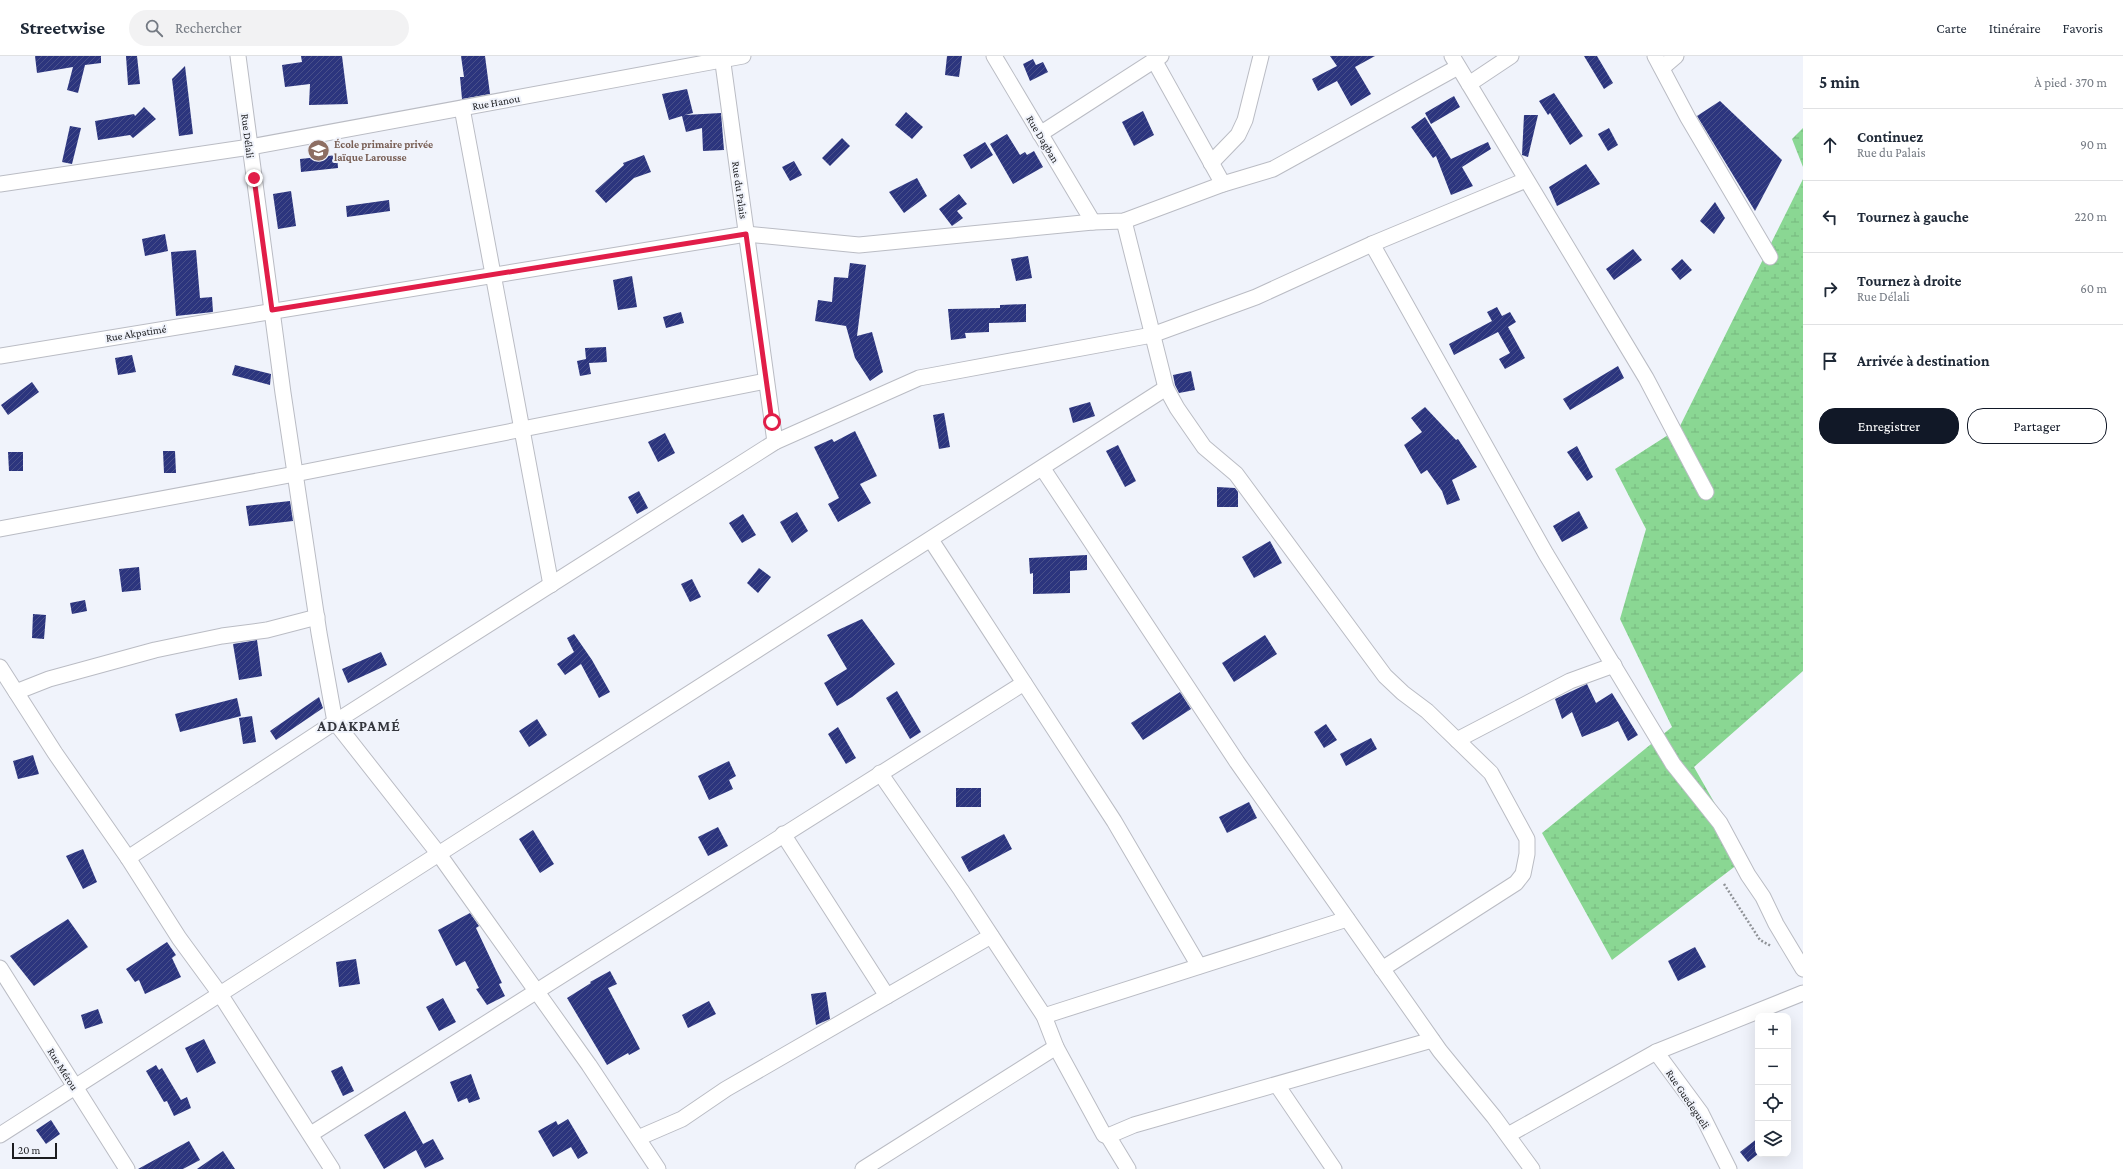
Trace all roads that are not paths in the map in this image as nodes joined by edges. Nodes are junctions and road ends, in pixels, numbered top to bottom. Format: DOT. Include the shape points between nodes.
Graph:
graph roads {
  1 [pos="238,56"];
  2 [pos="743,56"];
  3 [pos="994,56"];
  4 [pos="1261,56"];
  5 [pos="1511,56"];
  6 [pos="1676,56"];
  7 [pos="723,58"];
  8 [pos="1158,58"];
  9 [pos="1455,61"];
  10 [pos="1658,62"];
  11 [pos="1469,84"];
  12 [pos="462,108"];
  13 [pos="1040,134"];
  14 [pos="250,147"];
  15 [pos="1212,163"];
  16 [pos="1526,180"];
  17 [pos="0,184"];
  18 [pos="1223,184"];
  19 [pos="1124,221"];
  20 [pos="1093,222"];
  21 [pos="746,234"];
  22 [pos="1372,244"];
  23 [pos="1770,257"];
  24 [pos="493,276"];
  25 [pos="272,310"];
  26 [pos="1152,335"];
  27 [pos="0,356"];
  28 [pos="766,381"];
  29 [pos="1166,388"];
  30 [pos="521,429"];
  31 [pos="775,442"];
  32 [pos="1043,469"];
  33 [pos="295,474"];
  34 [pos="1706,492"];
  35 [pos="0,529"];
  36 [pos="931,540"];
  37 [pos="551,585"];
  38 [pos="317,618"];
  39 [pos="1614,665"];
  40 [pos="0,667"];
  41 [pos="1024,683"];
  42 [pos="16,692"];
  43 [pos="335,722"];
  44 [pos="1457,740"];
  45 [pos="880,773"];
  46 [pos="784,834"];
  47 [pos="438,853"];
  48 [pos="128,858"];
  49 [pos="1347,919"];
  50 [pos="991,936"];
  51 [pos="1199,966"];
  52 [pos="0,968"];
  53 [pos="1382,969"];
  54 [pos="1803,969"];
  55 [pos="536,990"];
  56 [pos="1803,993"];
  57 [pos="220,994"];
  58 [pos="887,996"];
  59 [pos="1044,1016"];
  60 [pos="1432,1040"];
  61 [pos="1056,1047"];
  62 [pos="1656,1052"];
  63 [pos="1277,1084"];
  64 [pos="75,1087"];
  65 [pos="311,1134"];
  66 [pos="0,1135"];
  67 [pos="1508,1135"];
  68 [pos="1108,1136"];
  69 [pos="638,1138"];
  70 [pos="127,1169"];
  71 [pos="332,1169"];
  72 [pos="658,1169"];
  73 [pos="863,1169"];
  74 [pos="1128,1169"];
  75 [pos="1334,1169"];
  76 [pos="1532,1169"];
  77 [pos="1729,1169"];
  1 -- 14 [label="street, Rue Délali"];
  2 -- 7 [label="street, Rue Hanou"];
  3 -- 13 [label="street, Rue Dagban"];
  4 -- 15 [label="street" via="1245,120 1238,135"];
  5 -- 11 [label="street"];
  6 -- 10 [label="street"];
  7 -- 12 [label="street, Rue Hanou"];
  7 -- 21 [label="street, Rue du Palais"];
  8 -- 13 [label="street"];
  8 -- 15 [label="street"];
  9 -- 11 [label="street"];
  9 -- 18 [label="street, Rue Akpatimé" via="1273,169"];
  10 -- 23 [label="street"];
  11 -- 16 [label="street"];
  12 -- 14 [label="street, Rue Hanou"];
  12 -- 24 [label="street"];
  13 -- 20 [label="street, Rue Dagban"];
  14 -- 17 [label="street, Rue Hanou"];
  14 -- 25 [label="street, Rue Délali"];
  15 -- 18 [label="street"];
  16 -- 22 [label="street"];
  16 -- 34 [label="street" via="1646,378"];
  18 -- 19 [label="street, Rue Akpatimé"];
  19 -- 20 [label="street, Rue Akpatimé"];
  19 -- 26 [label="street"];
  20 -- 21 [label="street, Rue Akpatimé" via="859,246"];
  21 -- 24 [label="street, Rue Akpatimé"];
  21 -- 28 [label="street, Rue du Palais"];
  22 -- 26 [label="street" via="1256,297"];
  22 -- 39 [label="street" via="1546,554"];
  24 -- 25 [label="street, Rue Akpatimé"];
  24 -- 30 [label="street"];
  25 -- 27 [label="street, Rue Akpatimé"];
  25 -- 33 [label="street, Rue Délali"];
  26 -- 29 [label="street"];
  26 -- 31 [label="street" via="919,378"];
  28 -- 30 [label="street"];
  28 -- 31 [label="street, Rue du Palais"];
  29 -- 32 [label="street"];
  29 -- 44 [label="street" via="1204,447 1236,474 1385,676"];
  30 -- 33 [label="street"];
  30 -- 37 [label="street"];
  31 -- 37 [label="street"];
  32 -- 36 [label="street"];
  32 -- 49 [label="street" via="1237,762"];
  33 -- 35 [label="street"];
  33 -- 38 [label="street, Rue Délali"];
  36 -- 41 [label="street"];
  36 -- 47 [label="street"];
  37 -- 43 [label="street"];
  38 -- 42 [label="street" via="267,630 222,636 155,650 49,679"];
  38 -- 43 [label="street, Rue Délali"];
  39 -- 44 [label="street" via="1572,680"];
  39 -- 54 [label="street" via="1673,764 1720,823"];
  40 -- 42 [label="street"];
  41 -- 45 [label="street"];
  41 -- 51 [label="street" via="1114,821"];
  42 -- 48 [label="street"];
  43 -- 47 [label="street"];
  43 -- 48 [label="street"];
  44 -- 53 [label="street" via="1491,772 1527,839 1523,874 1516,883"];
  45 -- 46 [label="street"];
  45 -- 50 [label="street"];
  46 -- 55 [label="street"];
  46 -- 58 [label="street"];
  47 -- 55 [label="street"];
  47 -- 57 [label="street"];
  48 -- 57 [label="street" via="179,938"];
  49 -- 51 [label="street"];
  49 -- 53 [label="street"];
  50 -- 58 [label="street"];
  50 -- 59 [label="street"];
  51 -- 59 [label="street"];
  52 -- 64 [label="street, Rue Mérou"];
  53 -- 60 [label="street"];
  55 -- 65 [label="street"];
  55 -- 69 [label="street"];
  56 -- 62 [label="street"];
  57 -- 64 [label="street"];
  57 -- 65 [label="street"];
  58 -- 69 [label="street" via="726,1089 682,1119"];
  59 -- 61 [label="street"];
  60 -- 63 [label="street"];
  60 -- 67 [label="street"];
  61 -- 68 [label="street" via="1102,1134"];
  61 -- 73 [label="street"];
  62 -- 67 [label="street"];
  62 -- 77 [label="street, Rue Guedegueli" via="1701,1113"];
  63 -- 68 [label="street" via="1134,1125"];
  63 -- 75 [label="street"];
  64 -- 66 [label="street"];
  64 -- 70 [label="street, Rue Mérou"];
  65 -- 71 [label="street"];
  67 -- 76 [label="street"];
  68 -- 74 [label="street"];
  69 -- 72 [label="street"];
}
